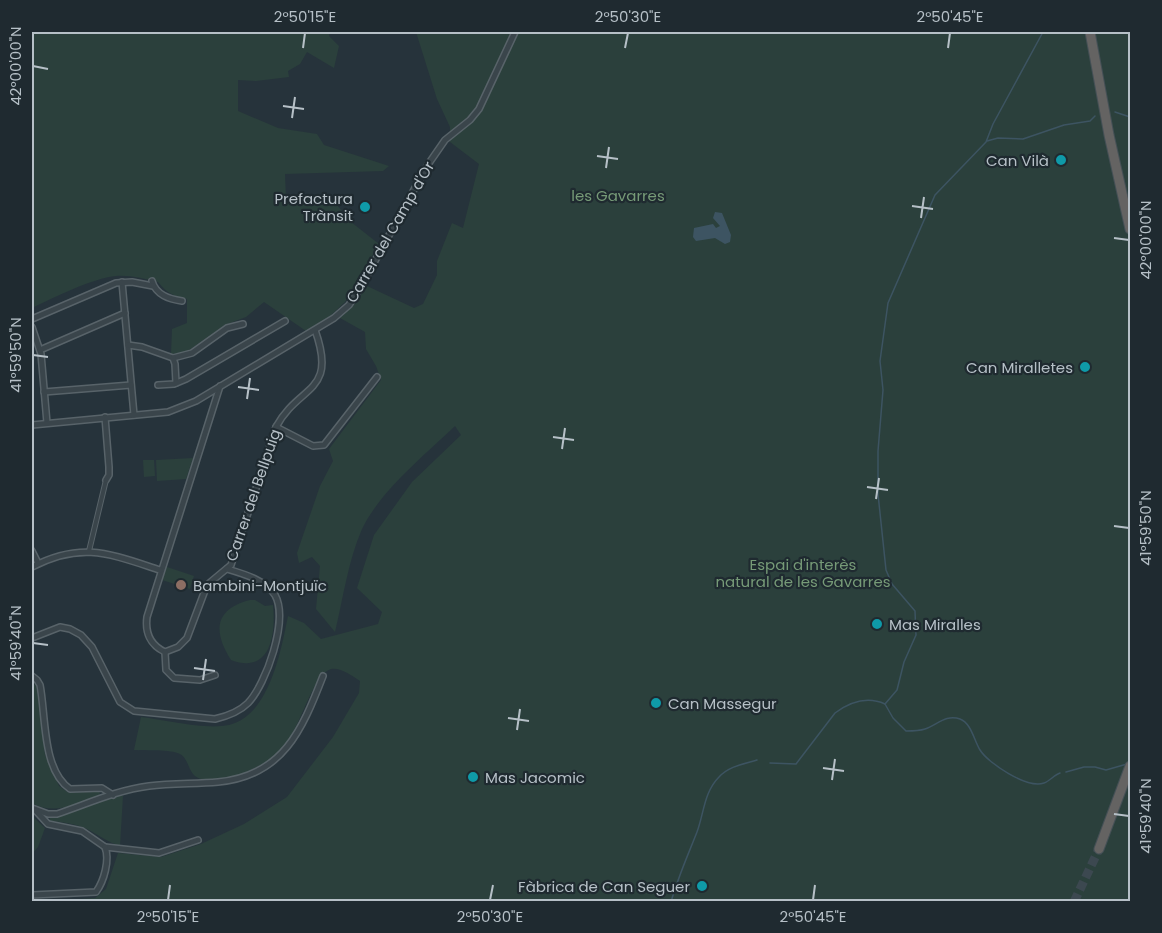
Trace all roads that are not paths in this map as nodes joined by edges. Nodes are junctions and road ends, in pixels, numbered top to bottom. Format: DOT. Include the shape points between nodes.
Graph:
graph roads {
  1 [pos="515,32"];
  2 [pos="1090,32"];
  3 [pos="1131,229"];
  4 [pos="122,282"];
  5 [pos="182,301"];
  6 [pos="125,313"];
  7 [pos="32,320"];
  8 [pos="285,321"];
  9 [pos="243,324"];
  10 [pos="32,327"];
  11 [pos="315,330"];
  12 [pos="128,345"];
  13 [pos="40,350"];
  14 [pos="173,358"];
  15 [pos="376,377"];
  16 [pos="176,383"];
  17 [pos="131,385"];
  18 [pos="158,385"];
  19 [pos="220,386"];
  20 [pos="44,392"];
  21 [pos="134,415"];
  22 [pos="105,417"];
  23 [pos="47,423"];
  24 [pos="32,425"];
  25 [pos="276,427"];
  26 [pos="106,480"];
  27 [pos="32,551"];
  28 [pos="89,551"];
  29 [pos="38,563"];
  30 [pos="32,567"];
  31 [pos="227,569"];
  32 [pos="160,570"];
  33 [pos="32,638"];
  34 [pos="165,652"];
  35 [pos="215,675"];
  36 [pos="32,676"];
  37 [pos="323,676"];
  38 [pos="1131,766"];
  39 [pos="113,795"];
  40 [pos="34,810"];
  41 [pos="198,840"];
  42 [pos="105,847"];
  43 [pos="1099,849"];
  44 [pos="32,895"];
  1 -- 11 [label="street, Carrer del Camp d'Or" via="478,109 445,140 424,171 359,291 342,311"];
  2 -- 3 [label="highway"];
  4 -- 5 [label="street" via="153,284 162,294"];
  4 -- 6 [label="street"];
  4 -- 7 [label="street"];
  6 -- 12 [label="street"];
  6 -- 13 [label="street"];
  8 -- 16 [label="street"];
  9 -- 14 [label="street" via="227,328 192,353"];
  10 -- 13 [label="street"];
  11 -- 19 [label="street, Carrer del Camp d'Or"];
  11 -- 25 [label="street, Carrer del Bellpuig" via="322,359 320,376"];
  12 -- 14 [label="street"];
  12 -- 17 [label="street"];
  13 -- 20 [label="street"];
  14 -- 16 [label="street"];
  15 -- 25 [label="street" via="324,445 313,446"];
  16 -- 18 [label="street"];
  17 -- 20 [label="street"];
  17 -- 21 [label="street"];
  19 -- 21 [label="street, Carrer del Camp d'Or" via="174,411"];
  19 -- 32 [label="street"];
  20 -- 23 [label="street"];
  21 -- 22 [label="street, Carrer del Camp d'Or"];
  22 -- 23 [label="street, Carrer del Camp d'Or"];
  22 -- 26 [label="street" via="109,467"];
  23 -- 24 [label="street, Carrer del Camp d'Or"];
  25 -- 31 [label="street, Carrer del Bellpuig"];
  26 -- 28 [label="street"];
  27 -- 29 [label="street"];
  28 -- 29 [label="street" via="67,553"];
  28 -- 32 [label="street"];
  29 -- 30 [label="street"];
  31 -- 33 [label="street" via="269,588 278,601 279,614 275,645 260,687 242,708 228,716 215,719 134,711 120,702 92,647 81,635 60,627"];
  31 -- 34 [label="street, Carrer del Bellpuig" via="207,585 187,638"];
  32 -- 34 [label="street" via="146,628 150,639"];
  34 -- 35 [label="street" via="166,670 174,678 193,681"];
  36 -- 39 [label="street" via="39,682 48,753 63,783 70,789 102,788"];
  37 -- 39 [label="street" via="286,750 254,774 225,782 149,786"];
  38 -- 43 [label="highway"];
  39 -- 40 [label="street" via="57,813"];
  40 -- 42 [label="street" via="48,824 82,831"];
  41 -- 42 [label="street" via="159,854"];
  42 -- 44 [label="street" via="106,865 96,892"];
}
